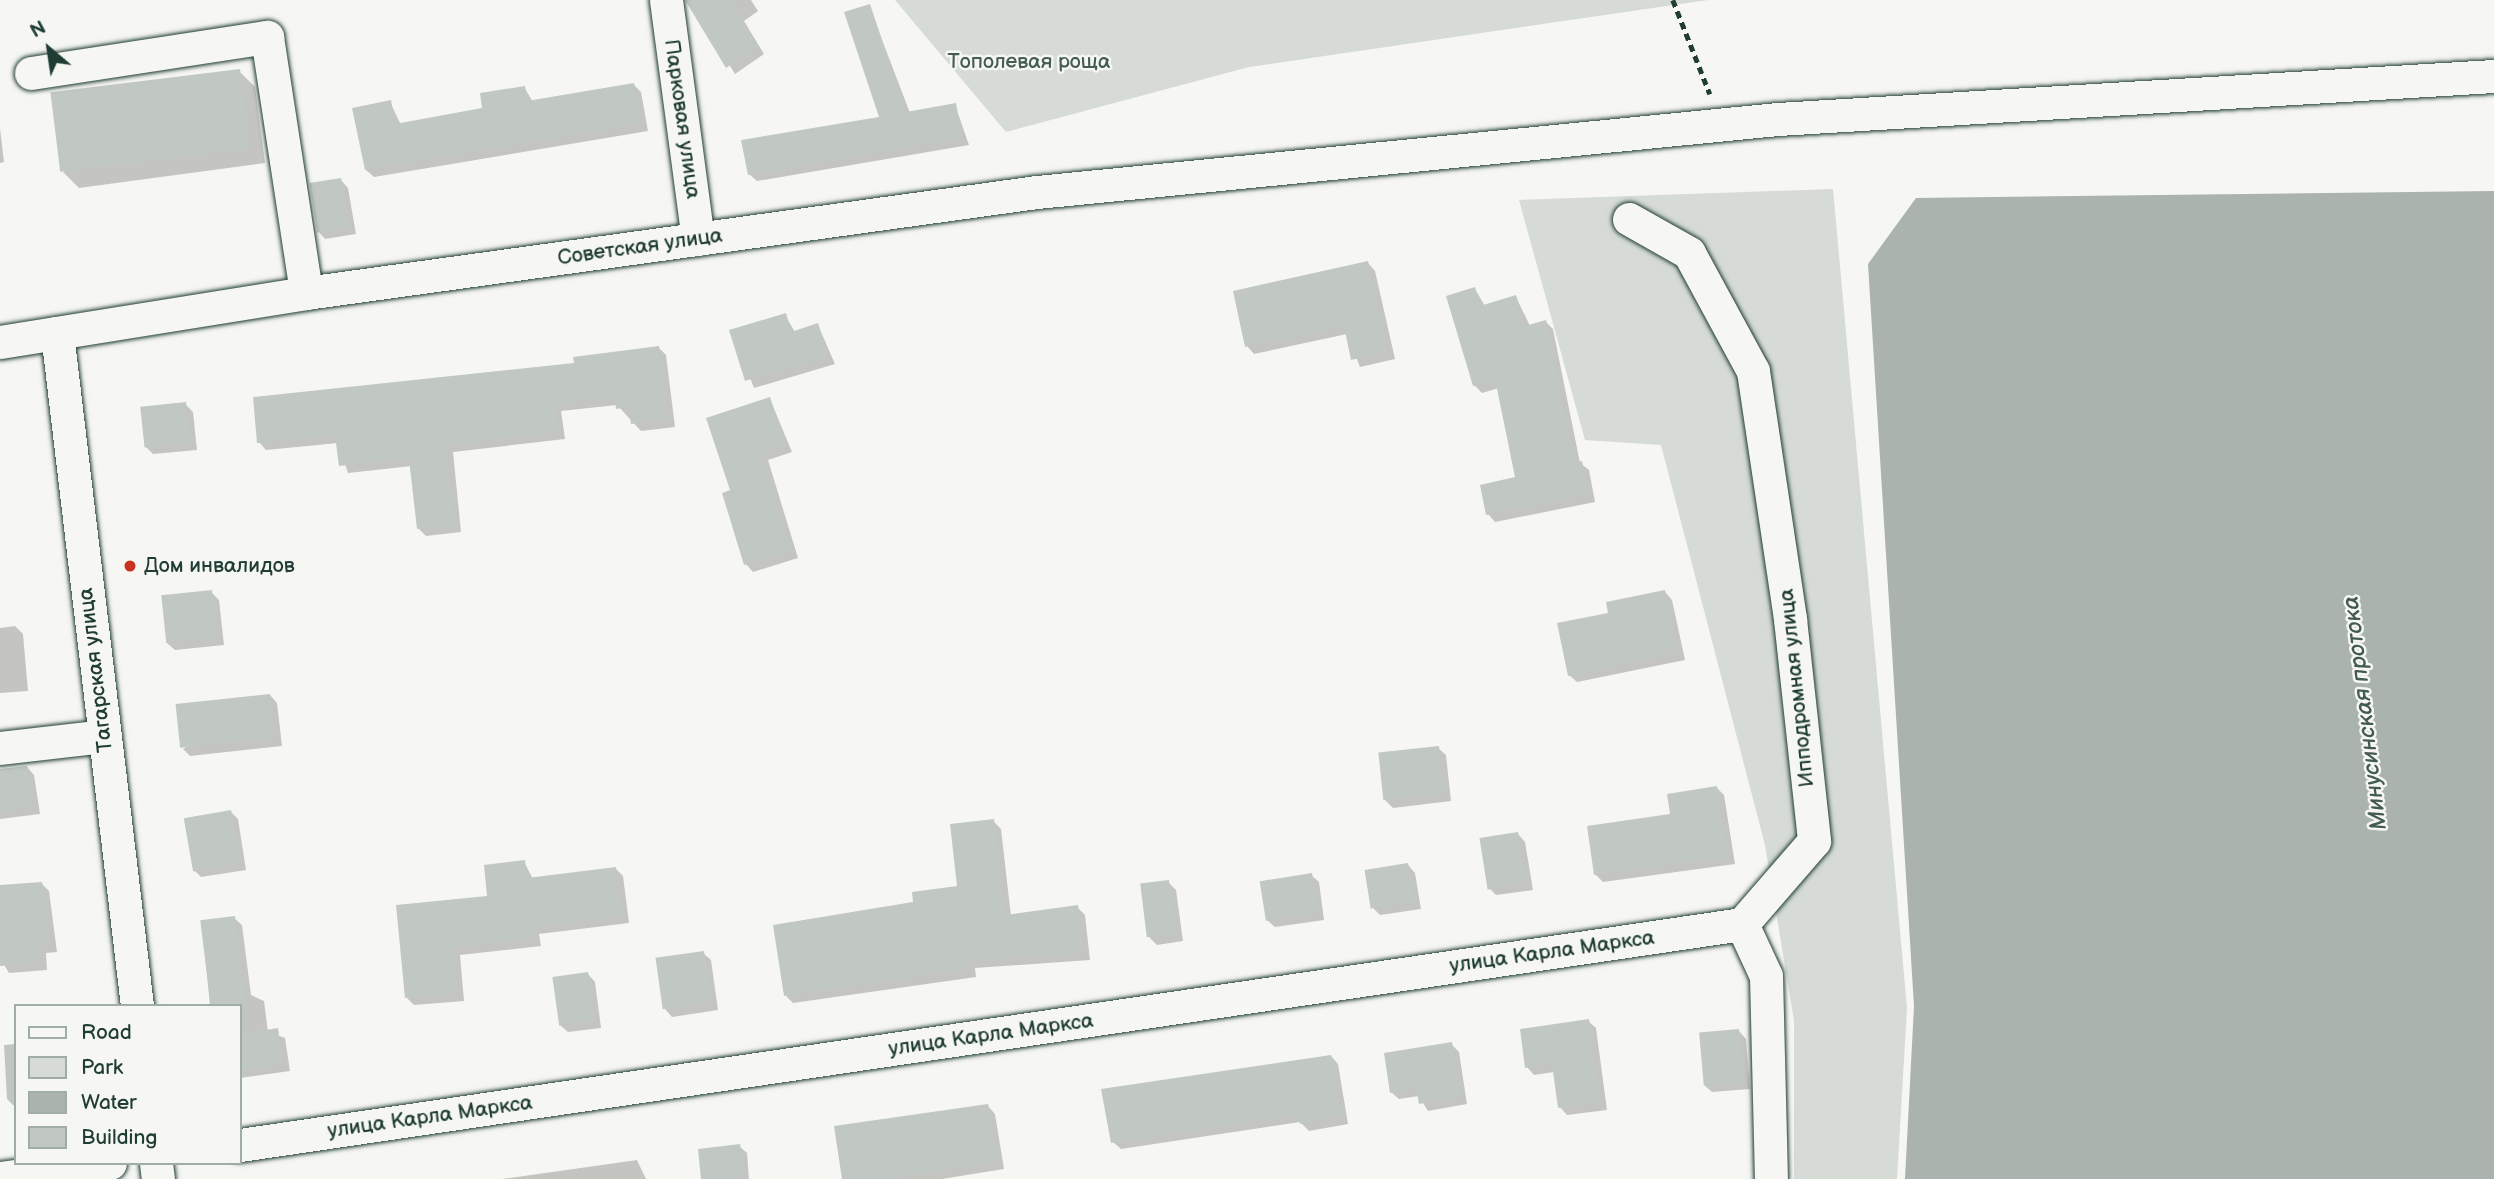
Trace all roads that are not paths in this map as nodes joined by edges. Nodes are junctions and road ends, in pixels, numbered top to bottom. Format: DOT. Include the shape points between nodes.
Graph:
graph roads {
  1 [pos="666,0"];
  2 [pos="31,73"];
  3 [pos="2494,76"];
  4 [pos="1629,219"];
  5 [pos="698,239"];
  6 [pos="306,293"];
  7 [pos="57,333"];
  8 [pos="0,342"];
  9 [pos="104,736"];
  10 [pos="0,748"];
  11 [pos="1742,924"];
  12 [pos="137,1004"];
  13 [pos="242,1145"];
  14 [pos="95,1165"];
  15 [pos="0,1178"];
  16 [pos="1771,1179"];
  1 -- 5 [label="street, Парковая улица"];
  2 -- 6 [label="street" via="267,37"];
  3 -- 5 [label="street, Советская улица" via="1778,119 1283,172 1037,192"];
  4 -- 11 [label="street, Ипподромная улица" via="1689,253 1753,371 1790,619 1814,841"];
  5 -- 6 [label="street, Советская улица"];
  6 -- 7 [label="street, Советская улица"];
  7 -- 8 [label="street, Советская улица"];
  7 -- 9 [label="street, Тагарская улица"];
  9 -- 10 [label="street"];
  9 -- 12 [label="street, Тагарская улица"];
  11 -- 13 [label="street, улица Карла Маркса"];
  11 -- 16 [label="street" via="1766,976"];
  14 -- 15 [label="street"];
}
